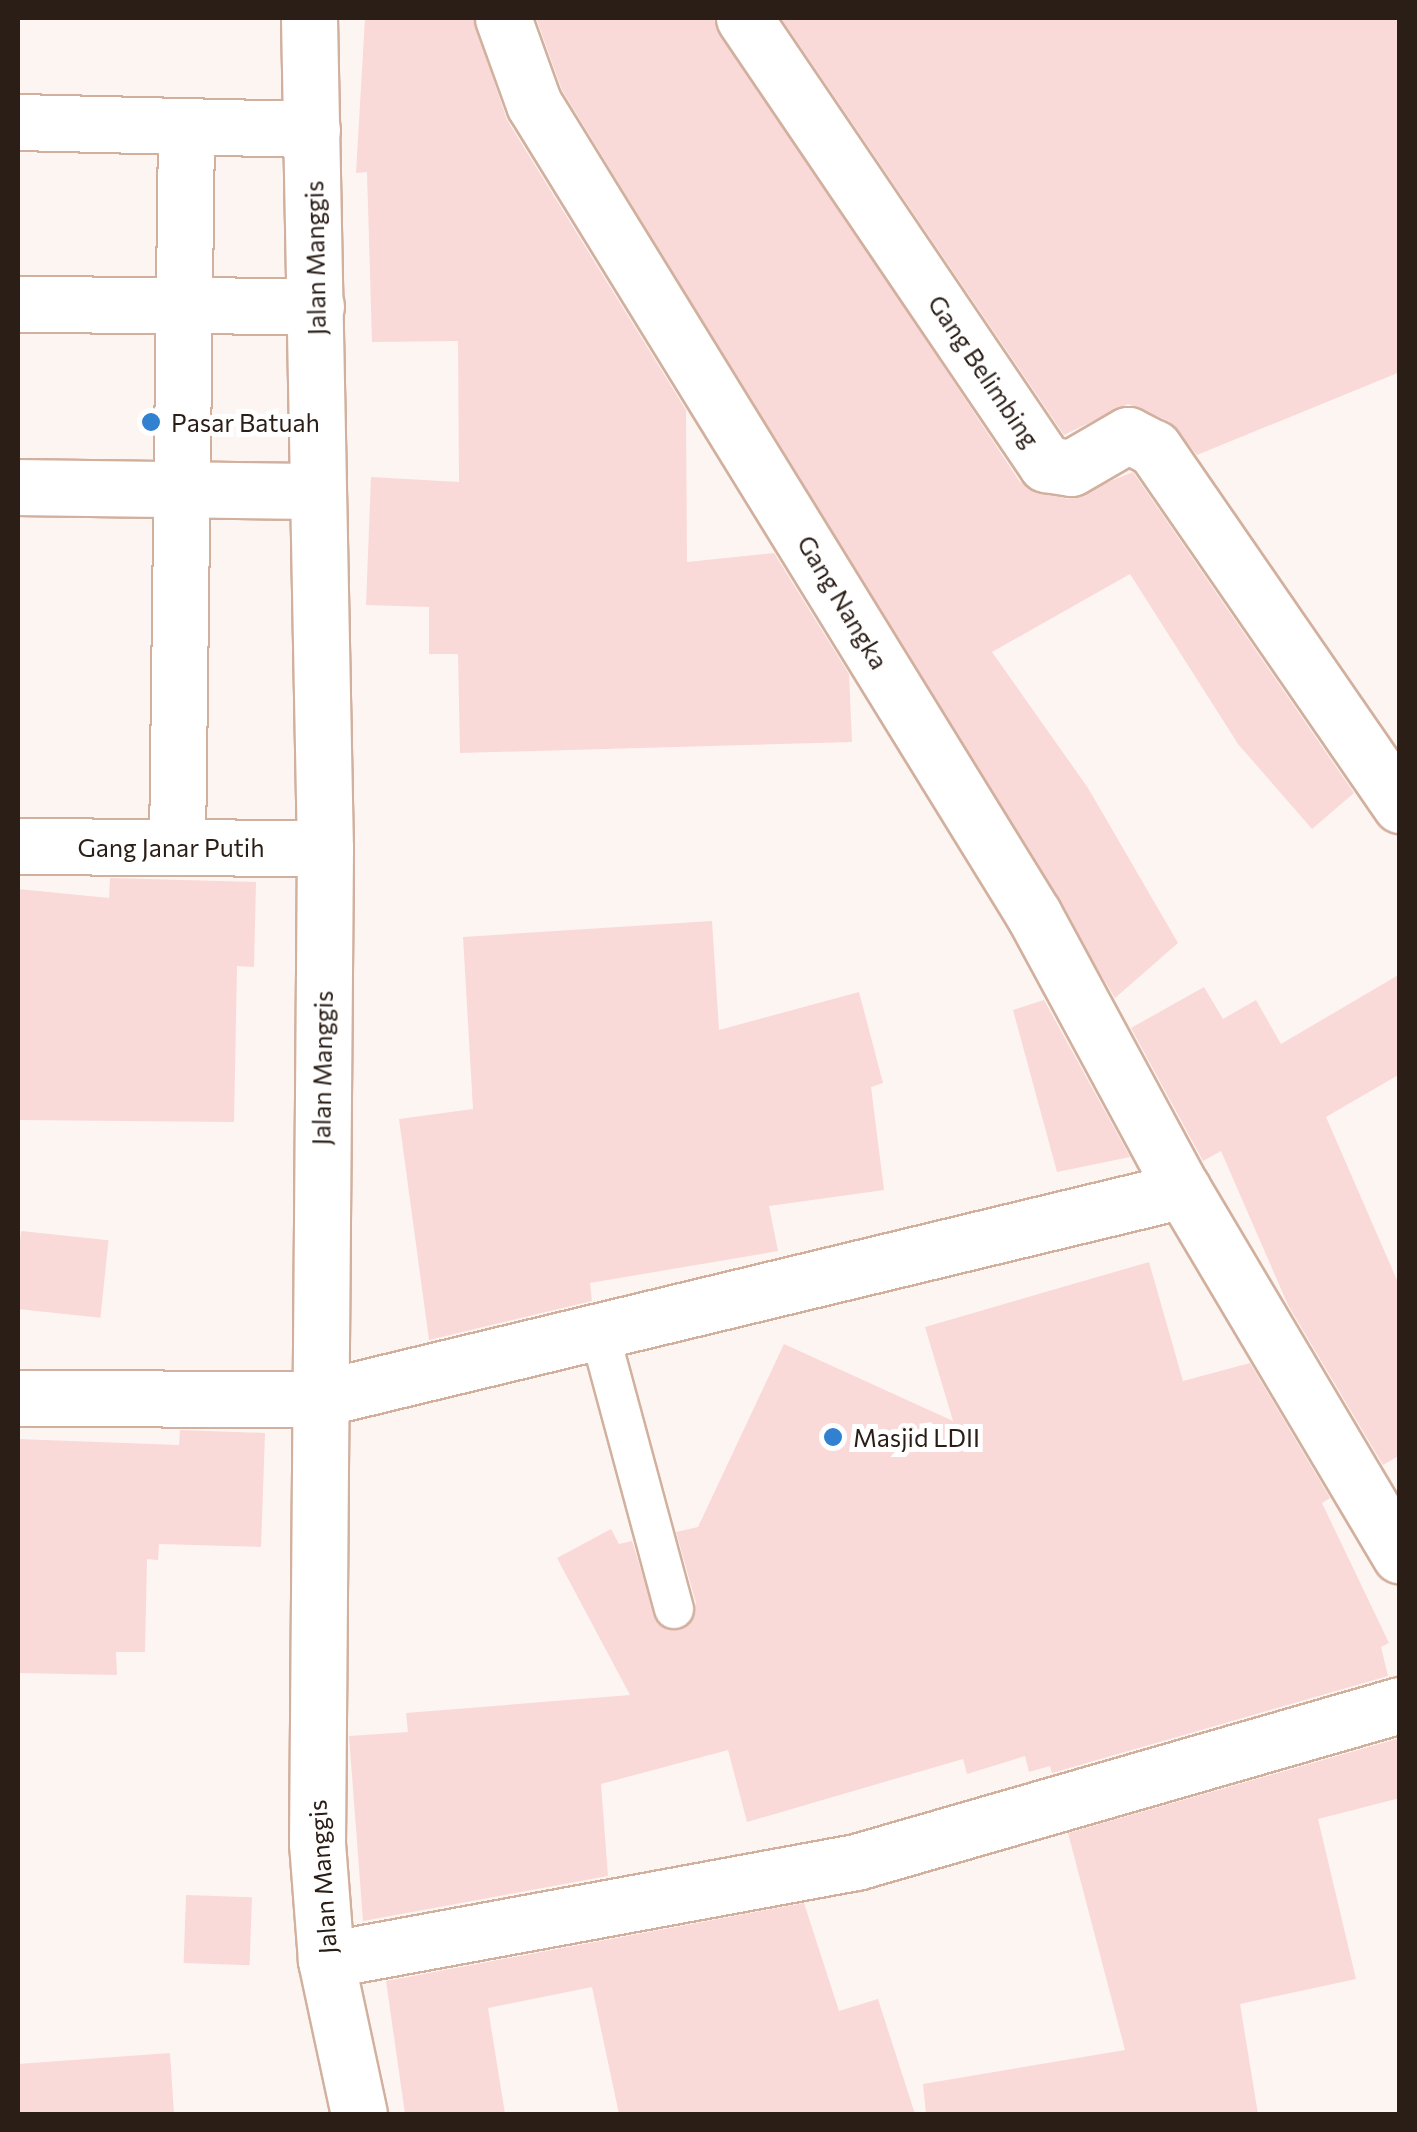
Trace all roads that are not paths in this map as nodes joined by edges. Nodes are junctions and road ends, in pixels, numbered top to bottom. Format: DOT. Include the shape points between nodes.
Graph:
graph roads {
  1 [pos="310,18"];
  2 [pos="503,18"];
  3 [pos="744,18"];
  4 [pos="18,122"];
  5 [pos="186,126"];
  6 [pos="312,129"];
  7 [pos="18,304"];
  8 [pos="184,305"];
  9 [pos="316,306"];
  10 [pos="18,486"];
  11 [pos="181,490"];
  12 [pos="318,492"];
  13 [pos="1400,804"];
  14 [pos="18,846"];
  15 [pos="177,846"];
  16 [pos="324,848"];
  17 [pos="1183,1190"];
  18 [pos="599,1331"];
  19 [pos="18,1398"];
  20 [pos="318,1399"];
  21 [pos="1400,1555"];
  22 [pos="674,1609"];
  23 [pos="1400,1705"];
  24 [pos="326,1960"];
  25 [pos="358,2114"];
  1 -- 6 [label="street, Jalan Manggis"];
  2 -- 17 [label="street, Gang Nangka" via="534,104 1034,915"];
  3 -- 13 [label="street, Gang Belimbing" via="1046,464 1071,468 1128,435 1154,448"];
  4 -- 5 [label="street"];
  5 -- 6 [label="street"];
  5 -- 8 [label="street"];
  6 -- 9 [label="street, Jalan Manggis"];
  7 -- 8 [label="street"];
  8 -- 9 [label="street"];
  8 -- 11 [label="street"];
  9 -- 12 [label="street, Jalan Manggis"];
  10 -- 11 [label="street"];
  11 -- 12 [label="street"];
  11 -- 15 [label="street"];
  12 -- 16 [label="street, Jalan Manggis"];
  14 -- 15 [label="street, Gang Janar Putih"];
  15 -- 16 [label="street, Gang Janar Putih"];
  16 -- 20 [label="street, Jalan Manggis"];
  17 -- 18 [label="street"];
  17 -- 21 [label="street, Gang Nangka"];
  18 -- 20 [label="street"];
  18 -- 22 [label="lane"];
  19 -- 20 [label="street"];
  20 -- 24 [label="street, Jalan Manggis" via="316,1843"];
  23 -- 24 [label="street" via="856,1862"];
  24 -- 25 [label="street, Jalan Manggis"];
}
